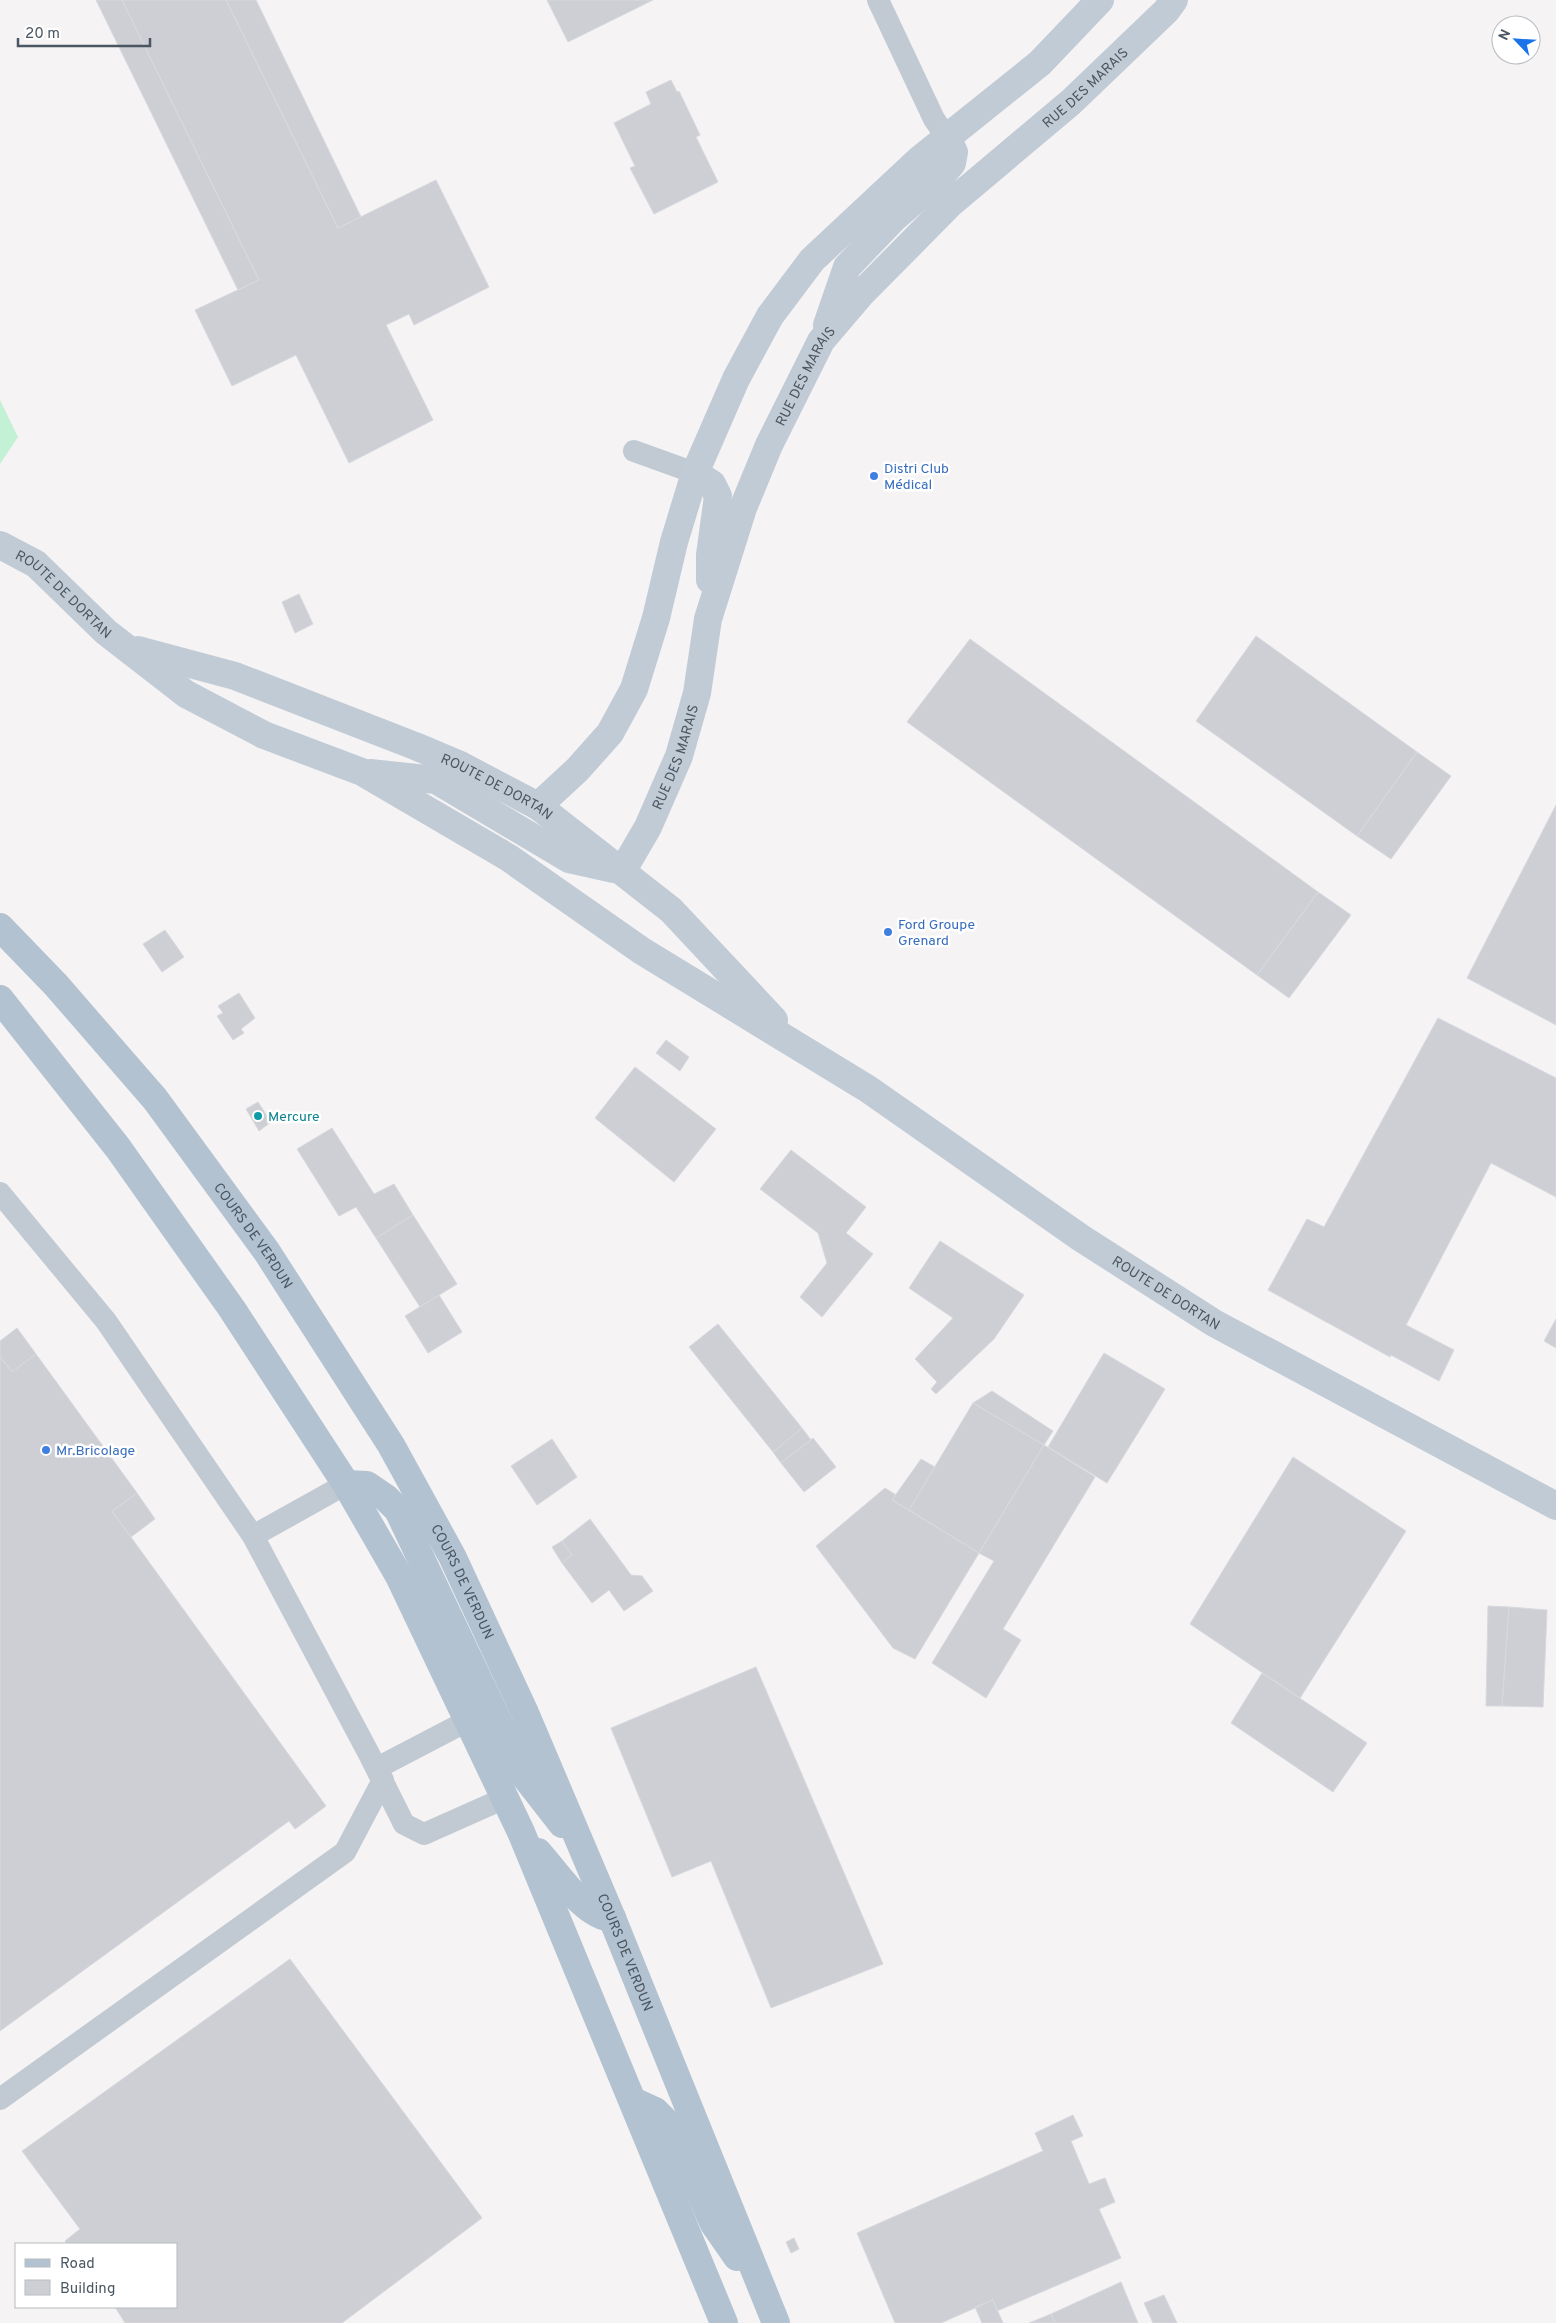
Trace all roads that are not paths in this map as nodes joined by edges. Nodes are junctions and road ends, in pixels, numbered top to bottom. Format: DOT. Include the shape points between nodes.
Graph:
graph roads {
  1 [pos="878,0"];
  2 [pos="1100,0"];
  3 [pos="1174,0"];
  4 [pos="947,138"];
  5 [pos="821,341"];
  6 [pos="634,451"];
  7 [pos="695,473"];
  8 [pos="0,545"];
  9 [pos="708,618"];
  10 [pos="124,646"];
  11 [pos="362,772"];
  12 [pos="538,806"];
  13 [pos="623,870"];
  14 [pos="0,927"];
  15 [pos="0,1000"];
  16 [pos="797,1044"];
  17 [pos="0,1193"];
  18 [pos="346,1484"];
  19 [pos="1556,1506"];
  20 [pos="253,1536"];
  21 [pos="469,1720"];
  22 [pos="380,1774"];
  23 [pos="505,1798"];
  24 [pos="521,1832"];
  25 [pos="584,1854"];
  26 [pos="612,1918"];
  27 [pos="0,2099"];
  28 [pos="634,2101"];
  29 [pos="772,2312"];
  30 [pos="724,2323"];
  1 -- 4 [label="lane" via="934,119"];
  2 -- 4 [label="main road" via="1040,63"];
  3 -- 5 [label="main road, RUE DES MARAIS" via="1071,102 951,203 861,294"];
  4 -- 5 [label="main road" via="954,152 952,164 847,267"];
  4 -- 7 [label="main road" via="812,260 785,295 736,378"];
  5 -- 9 [label="main road, RUE DES MARAIS" via="769,445 743,508"];
  6 -- 7 [label="lane"];
  7 -- 9 [label="main road" via="712,484 718,496 710,556"];
  7 -- 12 [label="main road" via="634,689 610,733"];
  8 -- 10 [label="main road, ROUTE DE DORTAN" via="36,564"];
  9 -- 13 [label="main road, RUE DES MARAIS" via="697,693 679,756 648,827"];
  10 -- 11 [label="main road, ROUTE DE DORTAN" via="186,694 264,735"];
  10 -- 12 [label="main road, ROUTE DE DORTAN" via="235,676 460,765"];
  11 -- 13 [label="main road" via="436,780 569,859"];
  11 -- 16 [label="main road, ROUTE DE DORTAN" via="510,858 642,951"];
  12 -- 13 [label="main road, ROUTE DE DORTAN"];
  13 -- 16 [label="main road, ROUTE DE DORTAN" via="671,910"];
  14 -- 25 [label="main road, COURS DE VERDUN" via="56,985 155,1099 266,1252 391,1445 452,1556 525,1713"];
  15 -- 18 [label="main road" via="118,1148 232,1309"];
  16 -- 19 [label="main road, ROUTE DE DORTAN" via="868,1089 1081,1238 1214,1323"];
  17 -- 20 [label="lane" via="106,1321"];
  18 -- 20 [label="lane"];
  18 -- 21 [label="main road" via="399,1576"];
  18 -- 25 [label="main road" via="367,1485 398,1510 523,1774"];
  20 -- 22 [label="lane"];
  21 -- 22 [label="lane"];
  21 -- 23 [label="main road"];
  22 -- 23 [label="lane" via="404,1824 424,1834"];
  22 -- 27 [label="lane" via="345,1852"];
  23 -- 24 [label="main road"];
  24 -- 26 [label="main road" via="585,1905 602,1917"];
  24 -- 28 [label="main road"];
  25 -- 26 [label="main road, COURS DE VERDUN"];
  26 -- 29 [label="main road, COURS DE VERDUN"];
  28 -- 29 [label="main road" via="654,2111 670,2126 714,2224"];
  28 -- 30 [label="main road"];
}
